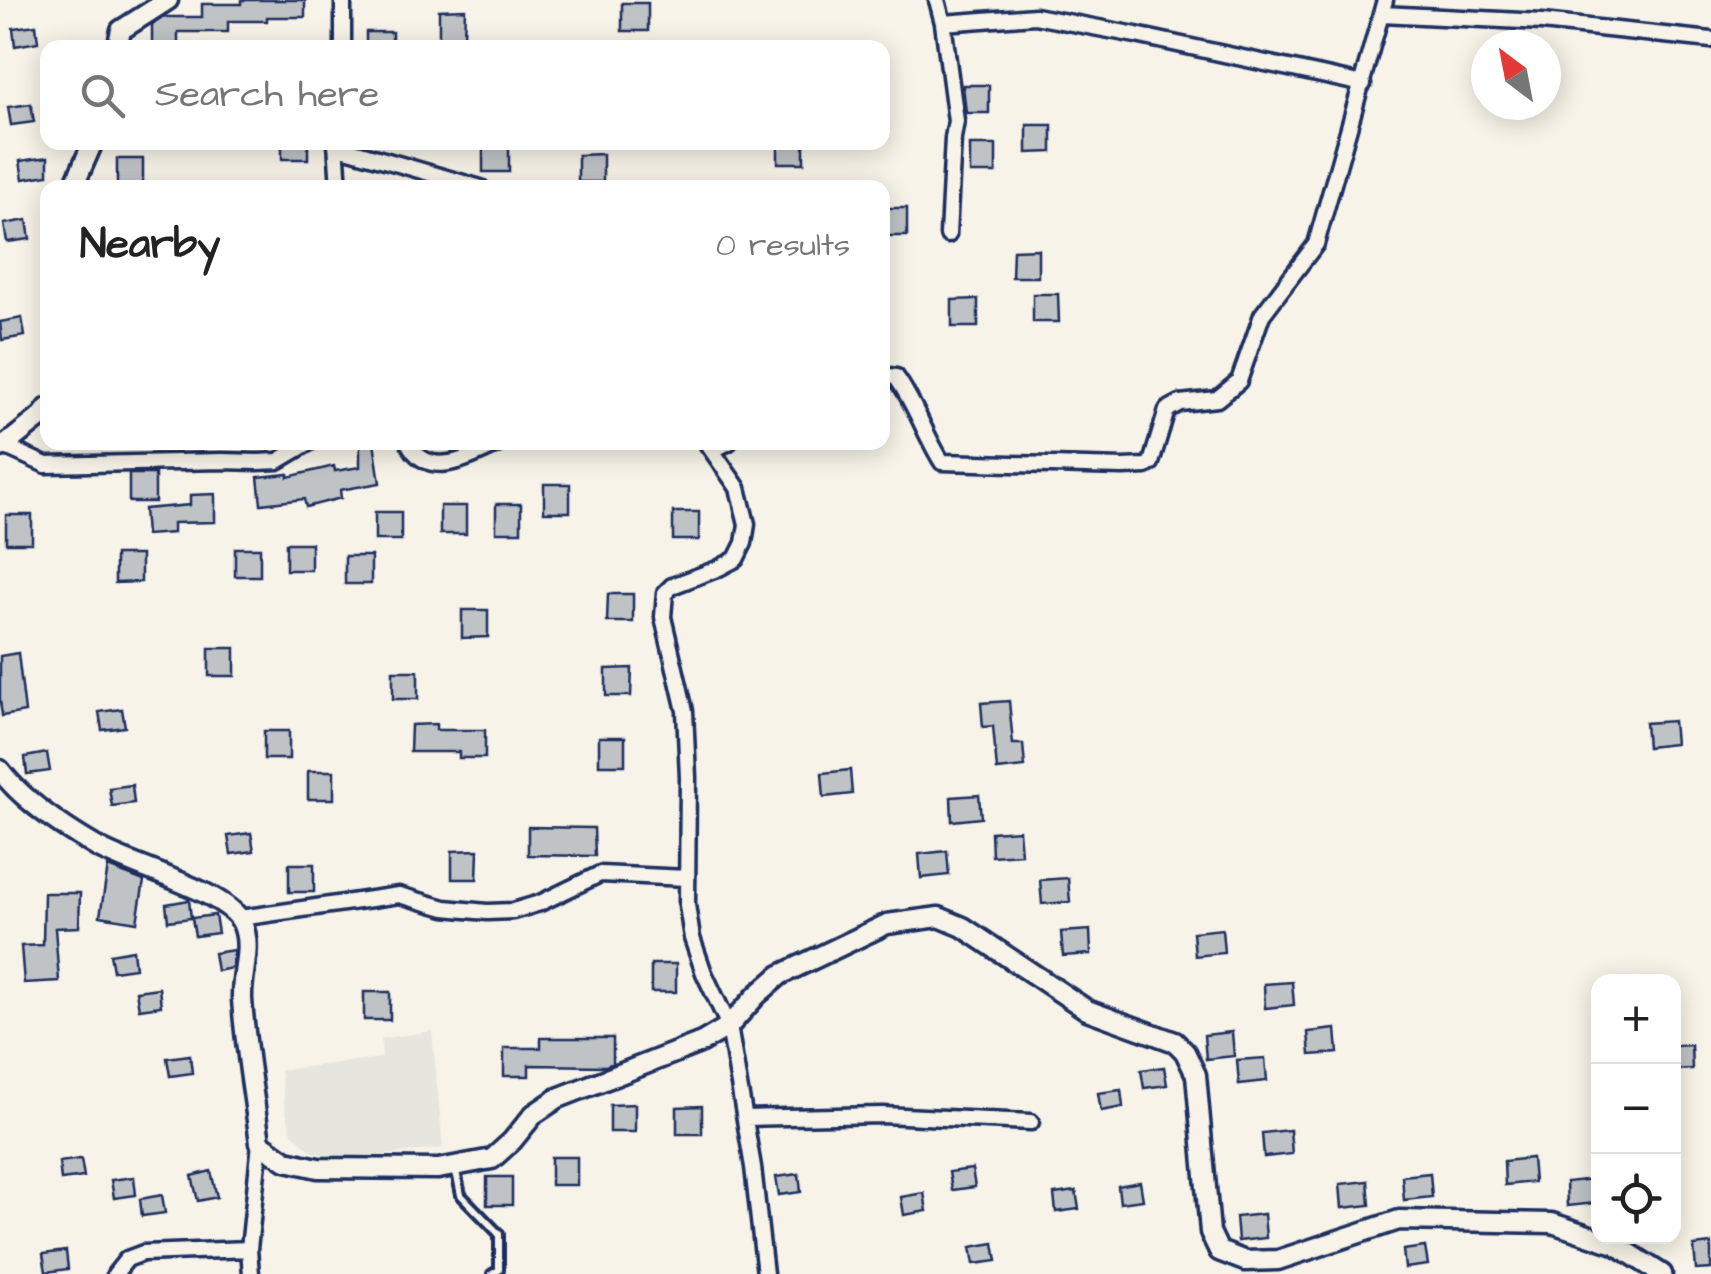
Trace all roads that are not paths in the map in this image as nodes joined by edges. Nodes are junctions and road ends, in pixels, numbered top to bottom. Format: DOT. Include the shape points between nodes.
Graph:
graph roads {
  1 [pos="168,0"];
  2 [pos="343,0"];
  3 [pos="937,0"];
  4 [pos="1383,7"];
  5 [pos="943,23"];
  6 [pos="119,40"];
  7 [pos="343,40"];
  8 [pos="1711,40"];
  9 [pos="1363,84"];
  10 [pos="89,150"];
  11 [pos="336,150"];
  12 [pos="356,150"];
  13 [pos="77,180"];
  14 [pos="338,180"];
  15 [pos="455,180"];
  16 [pos="948,235"];
  17 [pos="890,376"];
  18 [pos="40,418"];
  19 [pos="2,446"];
  20 [pos="296,450"];
  21 [pos="412,450"];
  22 [pos="481,450"];
  23 [pos="713,450"];
  24 [pos="0,770"];
  25 [pos="9,789"];
  26 [pos="687,878"];
  27 [pos="240,918"];
  28 [pos="729,1026"];
  29 [pos="745,1118"];
  30 [pos="1031,1122"];
  31 [pos="260,1143"];
  32 [pos="454,1166"];
  33 [pos="249,1248"];
  34 [pos="1278,1267"];
  35 [pos="115,1274"];
  36 [pos="251,1274"];
  37 [pos="492,1274"];
  38 [pos="765,1274"];
  39 [pos="1662,1274"];
  1 -- 6 [label="street" via="121,30"];
  2 -- 7 [label="street"];
  3 -- 5 [label="street"];
  4 -- 8 [label="street"];
  4 -- 9 [label="street"];
  5 -- 9 [label="street" via="1035,16"];
  5 -- 16 [label="street" via="956,121"];
  9 -- 17 [label="street" via="1316,244 1262,315 1238,381 1217,399 1167,410 1146,466 942,462 896,376"];
  10 -- 13 [label="street"];
  11 -- 14 [label="street"];
  12 -- 15 [label="street"];
  18 -- 19 [label="street"];
  19 -- 20 [label="street" via="46,465 258,462"];
  21 -- 22 [label="street" via="438,466"];
  23 -- 26 [label="street" via="738,488 747,524 744,544 736,559 672,586 663,600 685,711"];
  24 -- 25 [label="street"];
  25 -- 27 [label="street" via="97,848 222,902"];
  26 -- 27 [label="street" via="600,874 513,911 445,908 399,896"];
  26 -- 28 [label="street" via="692,938"];
  27 -- 31 [label="street" via="247,938 242,996"];
  28 -- 29 [label="street"];
  28 -- 32 [label="street" via="558,1098 492,1159"];
  28 -- 34 [label="street" via="780,975 887,924 940,917 963,927 1087,1010 1186,1052 1196,1074 1210,1232 1219,1250"];
  29 -- 30 [label="street"];
  29 -- 38 [label="street"];
  31 -- 32 [label="street" via="286,1161 318,1168"];
  31 -- 33 [label="street"];
  32 -- 37 [label="lane" via="461,1195 499,1234 500,1270"];
  33 -- 35 [label="street" via="143,1253"];
  33 -- 36 [label="street"];
  34 -- 39 [label="street" via="1399,1220 1552,1223 1615,1244"];
}
